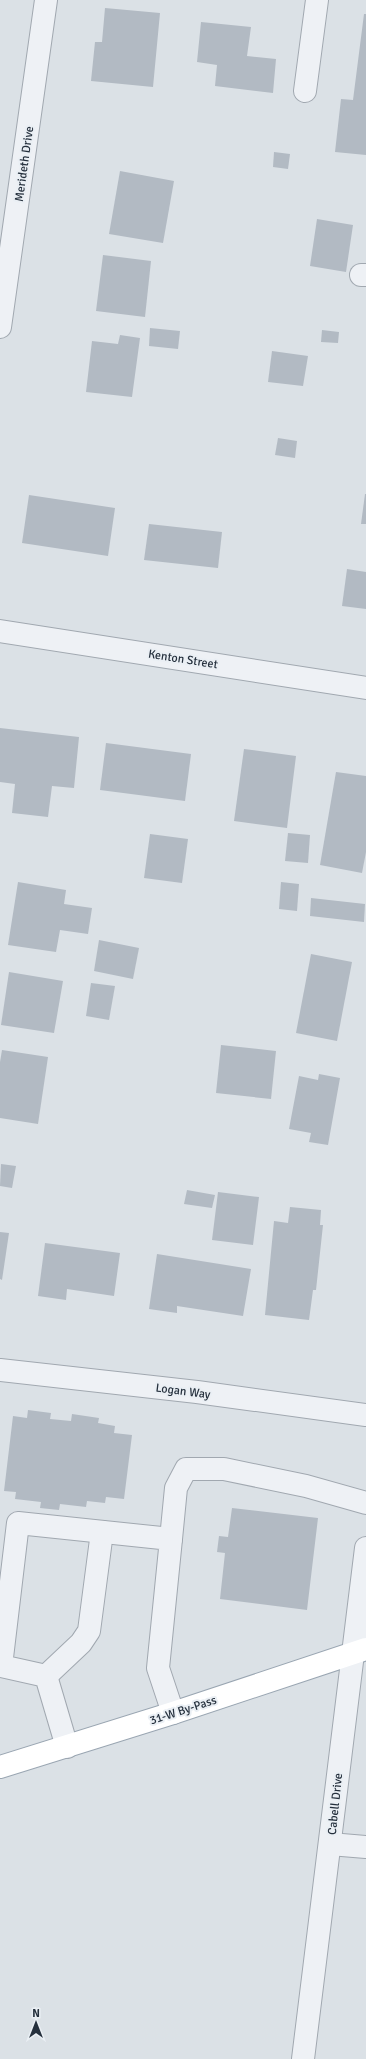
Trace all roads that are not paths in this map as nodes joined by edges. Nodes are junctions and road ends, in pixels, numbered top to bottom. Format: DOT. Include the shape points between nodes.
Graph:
graph roads {
  1 [pos="46,0"];
  2 [pos="318,0"];
  3 [pos="305,91"];
  4 [pos="0,327"];
  5 [pos="0,631"];
  6 [pos="366,688"];
  7 [pos="0,1370"];
  8 [pos="366,1415"];
  9 [pos="366,1503"];
  10 [pos="102,1532"];
  11 [pos="171,1539"];
  12 [pos="366,1548"];
  13 [pos="359,1652"];
  14 [pos="46,1676"];
  15 [pos="173,1713"];
  16 [pos="67,1747"];
  17 [pos="0,1767"];
  18 [pos="330,1844"];
  19 [pos="366,1847"];
  20 [pos="303,2059"];
  1 -- 4 [label="street, Merideth Drive"];
  2 -- 3 [label="street"];
  5 -- 6 [label="street, Kenton Street"];
  7 -- 8 [label="street, Logan Way" via="197,1392"];
  9 -- 11 [label="street" via="306,1486 224,1469 186,1468 176,1488"];
  10 -- 11 [label="street"];
  10 -- 14 [label="street" via="89,1631 81,1643"];
  10 -- 14 [label="street" via="18,1523 1,1666"];
  11 -- 15 [label="street" via="158,1668"];
  12 -- 13 [label="street, Cabell Drive"];
  13 -- 15 [label="main road, 31-W By-Pass"];
  13 -- 18 [label="street, Cabell Drive"];
  14 -- 16 [label="street"];
  15 -- 16 [label="main road, 31-W By-Pass"];
  16 -- 17 [label="main road, 31-W By-Pass"];
  18 -- 19 [label="street"];
  18 -- 20 [label="street, Cabell Drive"];
}
